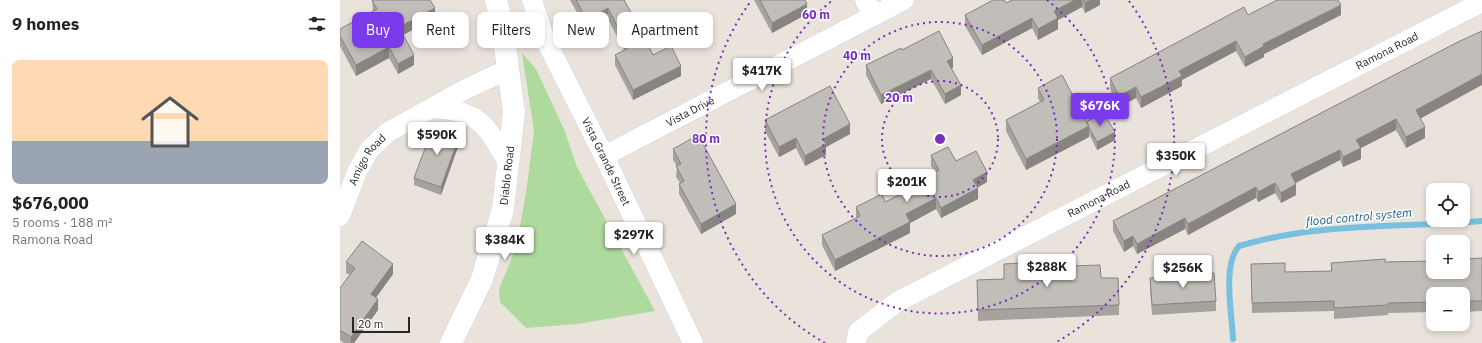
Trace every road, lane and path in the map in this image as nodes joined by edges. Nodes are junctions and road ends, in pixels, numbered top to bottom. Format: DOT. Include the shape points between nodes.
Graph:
graph roads {
  1 [pos="496,0"];
  2 [pos="532,0"];
  3 [pos="904,0"];
  4 [pos="1482,2"];
  5 [pos="869,8"];
  6 [pos="508,69"];
  7 [pos="433,108"];
  8 [pos="604,156"];
  9 [pos="508,163"];
  10 [pos="340,216"];
  11 [pos="451,343"];
  12 [pos="693,343"];
  13 [pos="856,343"];
  1 -- 6 [label="street, Diablo Road"];
  2 -- 8 [label="street, Vista Grande Street" via="544,37"];
  3 -- 5 [label="street, Vista Drive"];
  4 -- 13 [label="street, Ramona Road" via="897,302 858,332"];
  5 -- 8 [label="street, Vista Drive"];
  6 -- 7 [label="street, Amigo Road"];
  6 -- 9 [label="street, Diablo Road" via="514,112"];
  7 -- 9 [label="street" via="454,109 471,115 484,125"];
  7 -- 10 [label="street, Amigo Road" via="388,132 369,150 357,172"];
  8 -- 12 [label="street, Vista Grande Street"];
  9 -- 11 [label="street, Diablo Road" via="503,209 482,279"];
}
